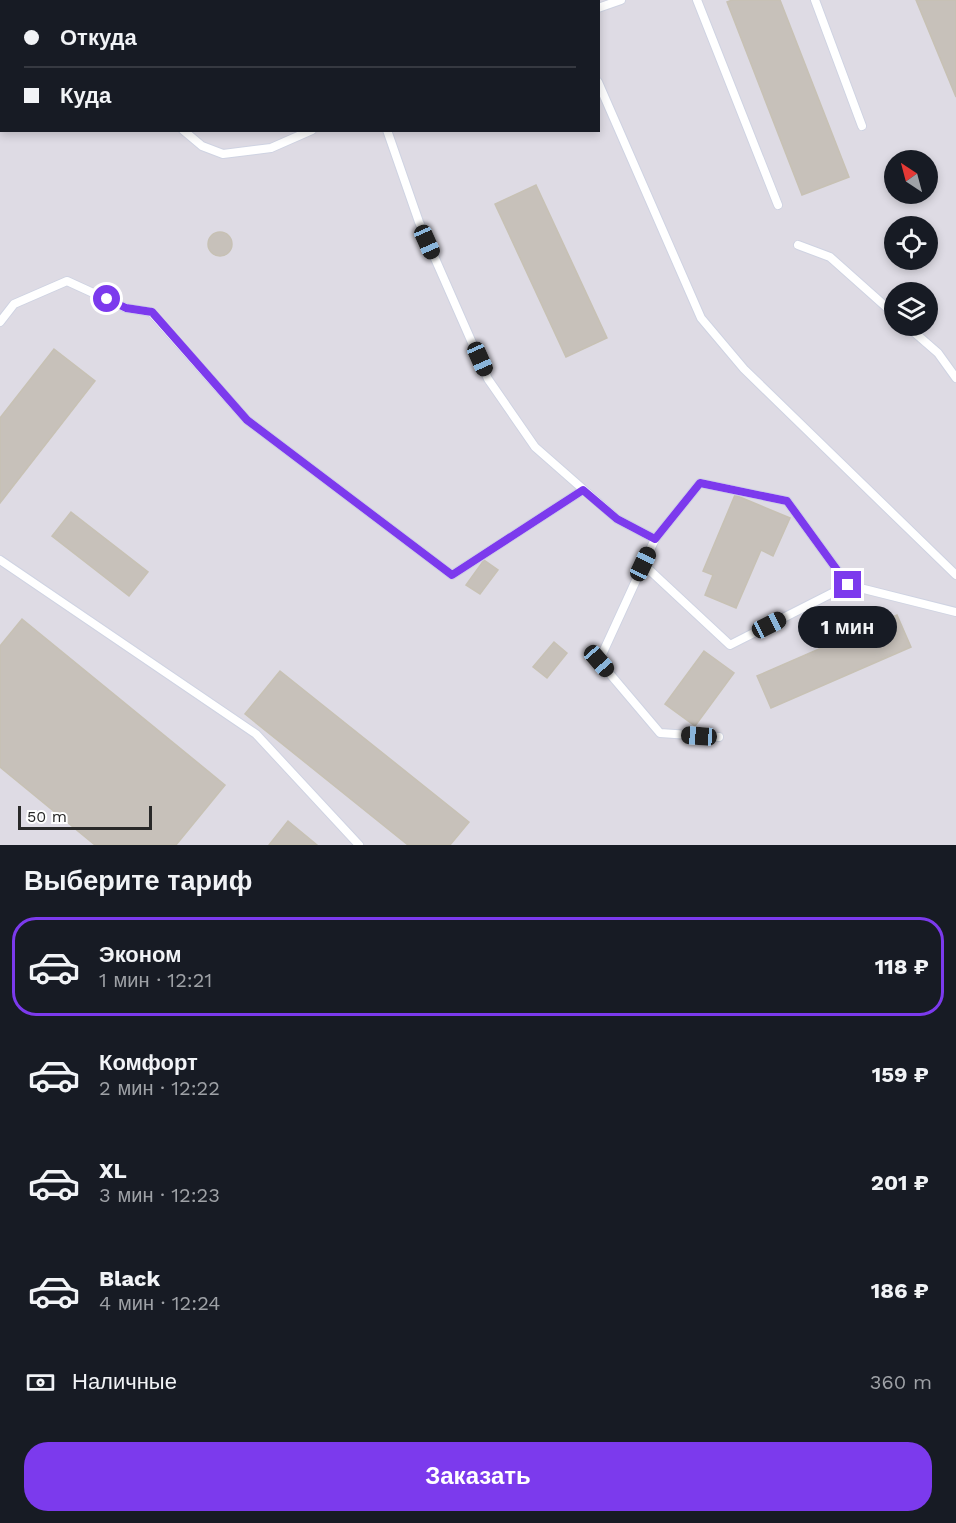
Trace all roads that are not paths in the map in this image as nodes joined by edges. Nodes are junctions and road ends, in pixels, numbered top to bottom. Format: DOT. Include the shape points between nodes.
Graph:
graph roads {
  1 [pos="621,0"];
  2 [pos="697,0"];
  3 [pos="815,0"];
  4 [pos="600,7"];
  5 [pos="600,87"];
  6 [pos="862,126"];
  7 [pos="185,132"];
  8 [pos="307,132"];
  9 [pos="388,132"];
  10 [pos="778,205"];
  11 [pos="798,245"];
  12 [pos="884,305"];
  13 [pos="0,322"];
  14 [pos="918,336"];
  15 [pos="956,378"];
  16 [pos="583,490"];
  17 [pos="655,539"];
  18 [pos="0,560"];
  19 [pos="643,564"];
  20 [pos="956,575"];
  21 [pos="848,585"];
  22 [pos="956,612"];
  23 [pos="719,737"];
  24 [pos="359,845"];
  1 -- 4 [label="lane"];
  2 -- 10 [label="lane"];
  3 -- 6 [label="lane"];
  5 -- 20 [label="lane" via="701,318 744,369"];
  7 -- 8 [label="lane" via="202,146 223,154 271,148"];
  9 -- 16 [label="lane" via="419,222 488,379 535,447"];
  11 -- 12 [label="lane" via="830,257"];
  13 -- 16 [label="lane" via="14,304 67,281 126,308 152,312 247,420 452,575"];
  14 -- 15 [label="lane" via="938,353"];
  16 -- 17 [label="lane" via="617,519"];
  17 -- 19 [label="lane"];
  17 -- 21 [label="lane" via="700,483 787,501"];
  18 -- 24 [label="lane" via="256,734"];
  19 -- 21 [label="lane" via="730,645"];
  19 -- 23 [label="lane" via="599,661 660,733"];
  21 -- 22 [label="lane"];
}
